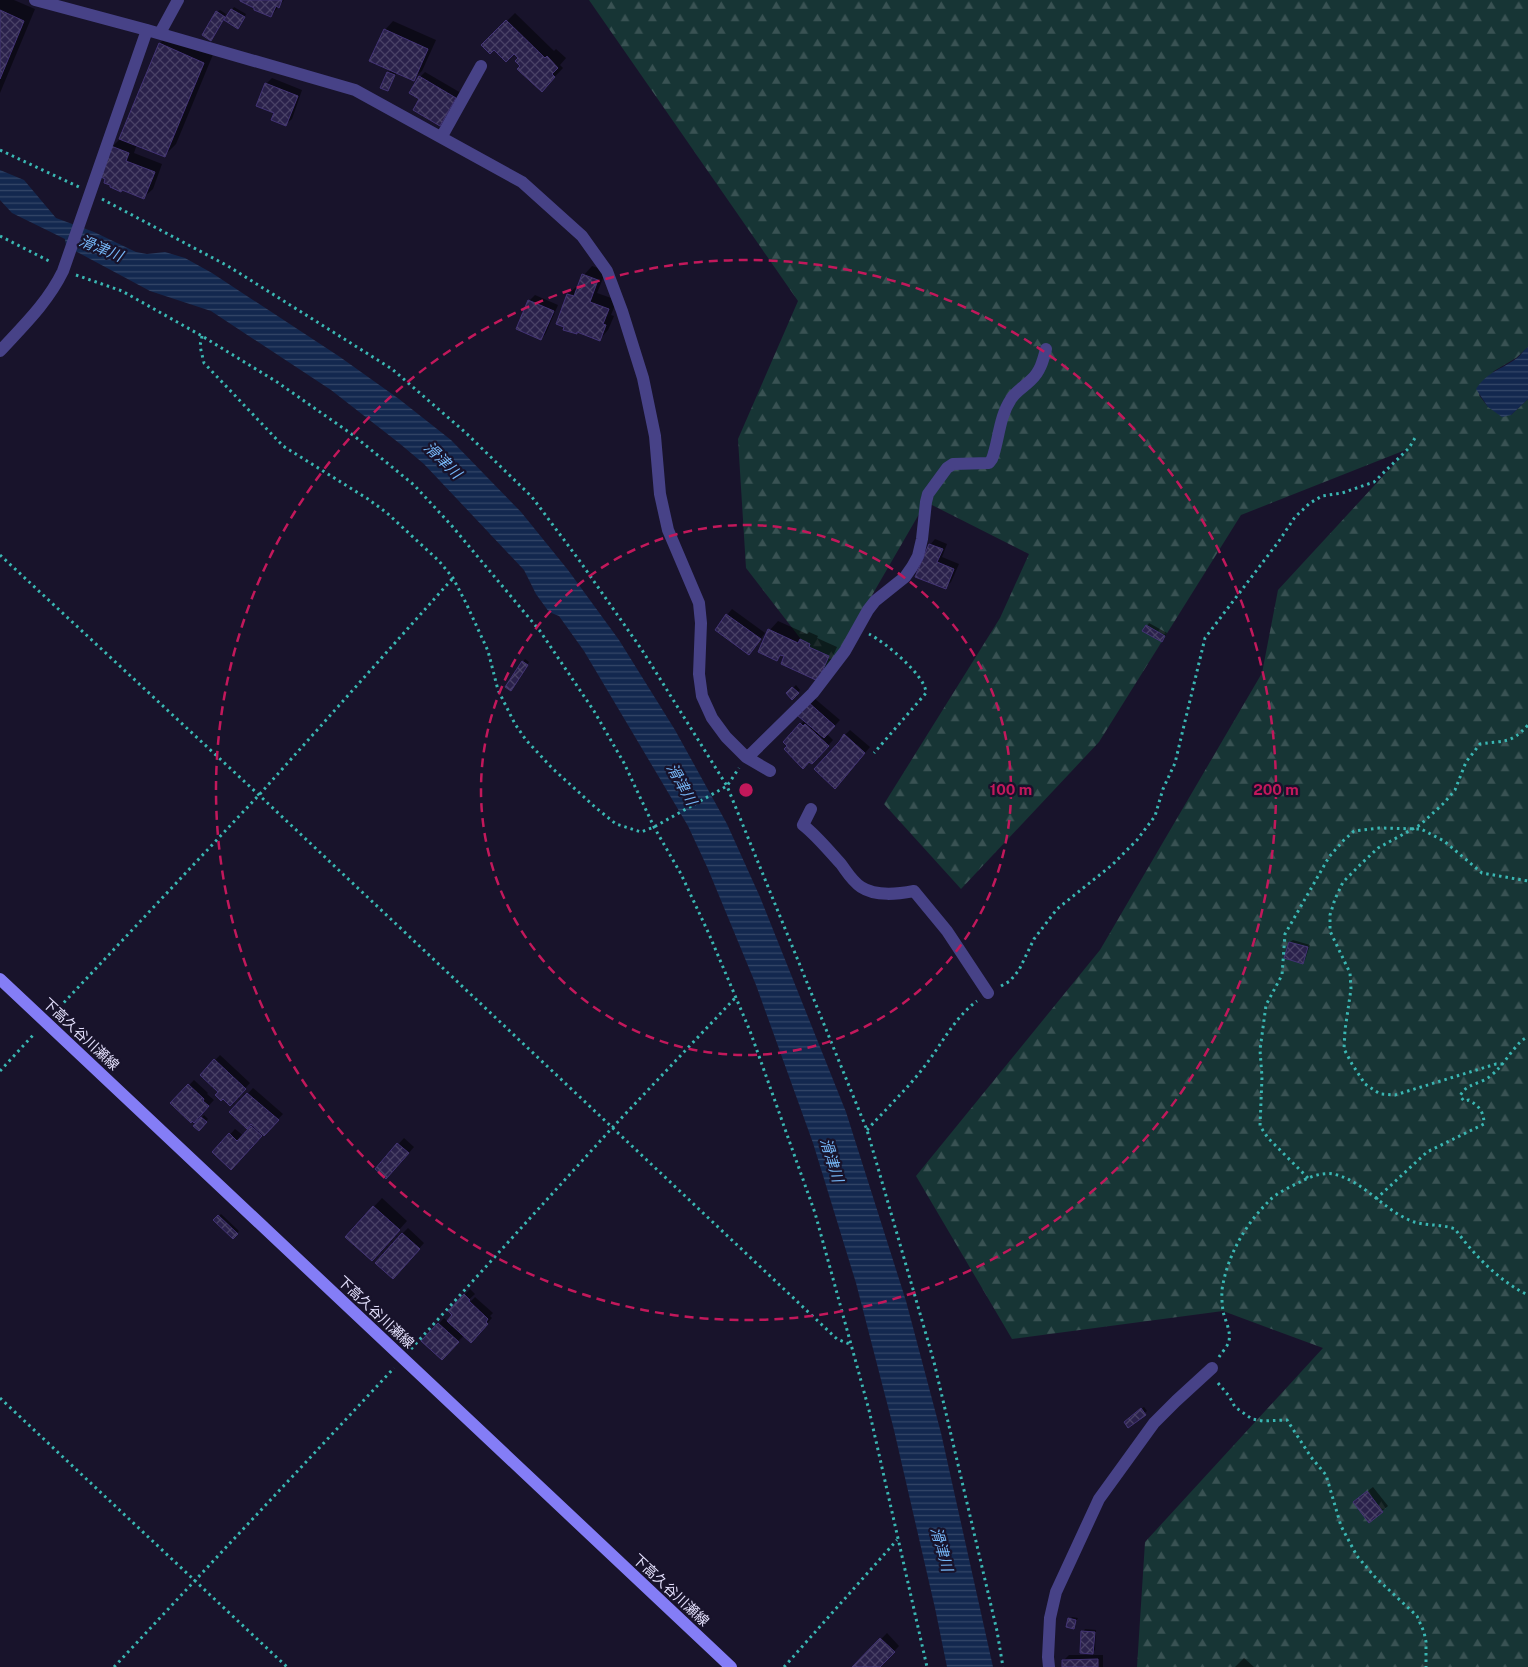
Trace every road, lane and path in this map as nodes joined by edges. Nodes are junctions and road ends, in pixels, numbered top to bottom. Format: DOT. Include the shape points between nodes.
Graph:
graph roads {
  1 [pos="35,0"];
  2 [pos="178,0"];
  3 [pos="154,32"];
  4 [pos="481,66"];
  5 [pos="442,136"];
  6 [pos="0,150"];
  7 [pos="89,196"];
  8 [pos="0,236"];
  9 [pos="64,268"];
  10 [pos="202,336"];
  11 [pos="1046,349"];
  12 [pos="0,351"];
  13 [pos="1415,438"];
  14 [pos="0,555"];
  15 [pos="453,578"];
  16 [pos="856,631"];
  17 [pos="1528,725"];
  18 [pos="874,753"];
  19 [pos="746,757"];
  20 [pos="770,771"];
  21 [pos="727,786"];
  22 [pos="259,795"];
  23 [pos="811,809"];
  24 [pos="654,828"];
  25 [pos="1413,828"];
  26 [pos="1528,881"];
  27 [pos="0,979"];
  28 [pos="988,993"];
  29 [pos="736,996"];
  30 [pos="46,1022"];
  31 [pos="1528,1037"];
  32 [pos="1503,1064"];
  33 [pos="0,1071"];
  34 [pos="612,1128"];
  35 [pos="868,1130"];
  36 [pos="1308,1178"];
  37 [pos="1376,1199"];
  38 [pos="1528,1295"];
  39 [pos="852,1345"];
  40 [pos="403,1358"];
  41 [pos="1212,1368"];
  42 [pos="0,1398"];
  43 [pos="898,1540"];
  44 [pos="195,1580"];
  45 [pos="114,1667"];
  46 [pos="287,1667"];
  47 [pos="731,1667"];
  48 [pos="784,1667"];
  49 [pos="927,1667"];
  50 [pos="1004,1667"];
  51 [pos="1049,1667"];
  52 [pos="1426,1667"];
  1 -- 3 [label="street"];
  2 -- 3 [label="street"];
  3 -- 5 [label="street" via="355,90"];
  3 -- 7 [label="street"];
  4 -- 5 [label="street"];
  5 -- 19 [label="street" via="522,182 582,236 607,271 643,378 668,530 699,603 702,696 726,737"];
  6 -- 7 [label="path"];
  7 -- 9 [label="street"];
  7 -- 21 [label="path" via="228,266 384,364 466,433 532,497 579,560 642,650"];
  8 -- 9 [label="path"];
  9 -- 10 [label="path" via="122,291"];
  9 -- 12 [label="street" via="43,305"];
  10 -- 15 [label="path" via="200,346 204,363 283,446 387,513 439,560"];
  10 -- 24 [label="path" via="277,382 353,435 414,485 452,526 540,630 624,763"];
  11 -- 16 [label="street" via="1041,367 1011,398 989,463 953,464 928,494 918,556 905,577 875,601"];
  13 -- 28 [label="path" via="1374,482 1322,496 1295,517 1205,638 1175,763 1155,816 1112,865 1057,909 1034,939 1010,981"];
  14 -- 22 [label="path"];
  15 -- 22 [label="path"];
  15 -- 24 [label="path" via="488,651 498,690 526,740 552,768 616,824 641,832"];
  16 -- 18 [label="path" via="870,634 885,643 926,686 926,693"];
  16 -- 19 [label="street" via="845,651 813,692"];
  17 -- 25 [label="path" via="1510,740 1480,744 1466,762 1455,790"];
  19 -- 20 [label="street"];
  19 -- 21 [label="path"];
  21 -- 24 [label="path"];
  21 -- 35 [label="path"];
  22 -- 30 [label="path"];
  22 -- 34 [label="path"];
  23 -- 28 [label="street" via="803,825 852,880 862,888 878,893 914,892 947,931"];
  24 -- 29 [label="path" via="682,874"];
  25 -- 26 [label="path" via="1444,841 1482,873"];
  25 -- 32 [label="path" via="1378,848 1361,864 1344,882 1330,915 1330,931 1350,973 1344,1049 1365,1084 1380,1094 1394,1095"];
  25 -- 36 [label="path" via="1354,831 1329,857 1285,934 1282,975 1266,1006 1260,1050 1260,1126"];
  27 -- 30 [label="main road, 下高久谷川瀬線"];
  28 -- 35 [label="path" via="956,1020 923,1068"];
  29 -- 34 [label="path"];
  29 -- 39 [label="path" via="815,1212"];
  30 -- 33 [label="path"];
  30 -- 40 [label="main road, 下高久谷川瀬線"];
  31 -- 32 [label="path" via="1517,1044"];
  32 -- 37 [label="path" via="1484,1080 1463,1089 1460,1096 1478,1106 1484,1115 1484,1124 1426,1152"];
  34 -- 39 [label="path" via="837,1339"];
  34 -- 40 [label="path"];
  35 -- 50 [label="path" via="934,1362"];
  36 -- 37 [label="path" via="1331,1173"];
  36 -- 41 [label="path" via="1269,1200 1238,1240 1222,1286 1229,1342"];
  37 -- 38 [label="path" via="1390,1211 1409,1220 1455,1229 1481,1260 1515,1289"];
  39 -- 43 [label="path"];
  40 -- 44 [label="path"];
  40 -- 47 [label="main road, 下高久谷川瀬線"];
  41 -- 51 [label="street" via="1154,1423 1099,1499 1056,1592 1050,1618"];
  41 -- 52 [label="path" via="1218,1383 1243,1414 1263,1421 1287,1420 1326,1475 1341,1526 1357,1556 1417,1616 1426,1642"];
  42 -- 44 [label="path"];
  43 -- 48 [label="path"];
  43 -- 49 [label="path"];
  44 -- 45 [label="path"];
  44 -- 46 [label="path"];
}
